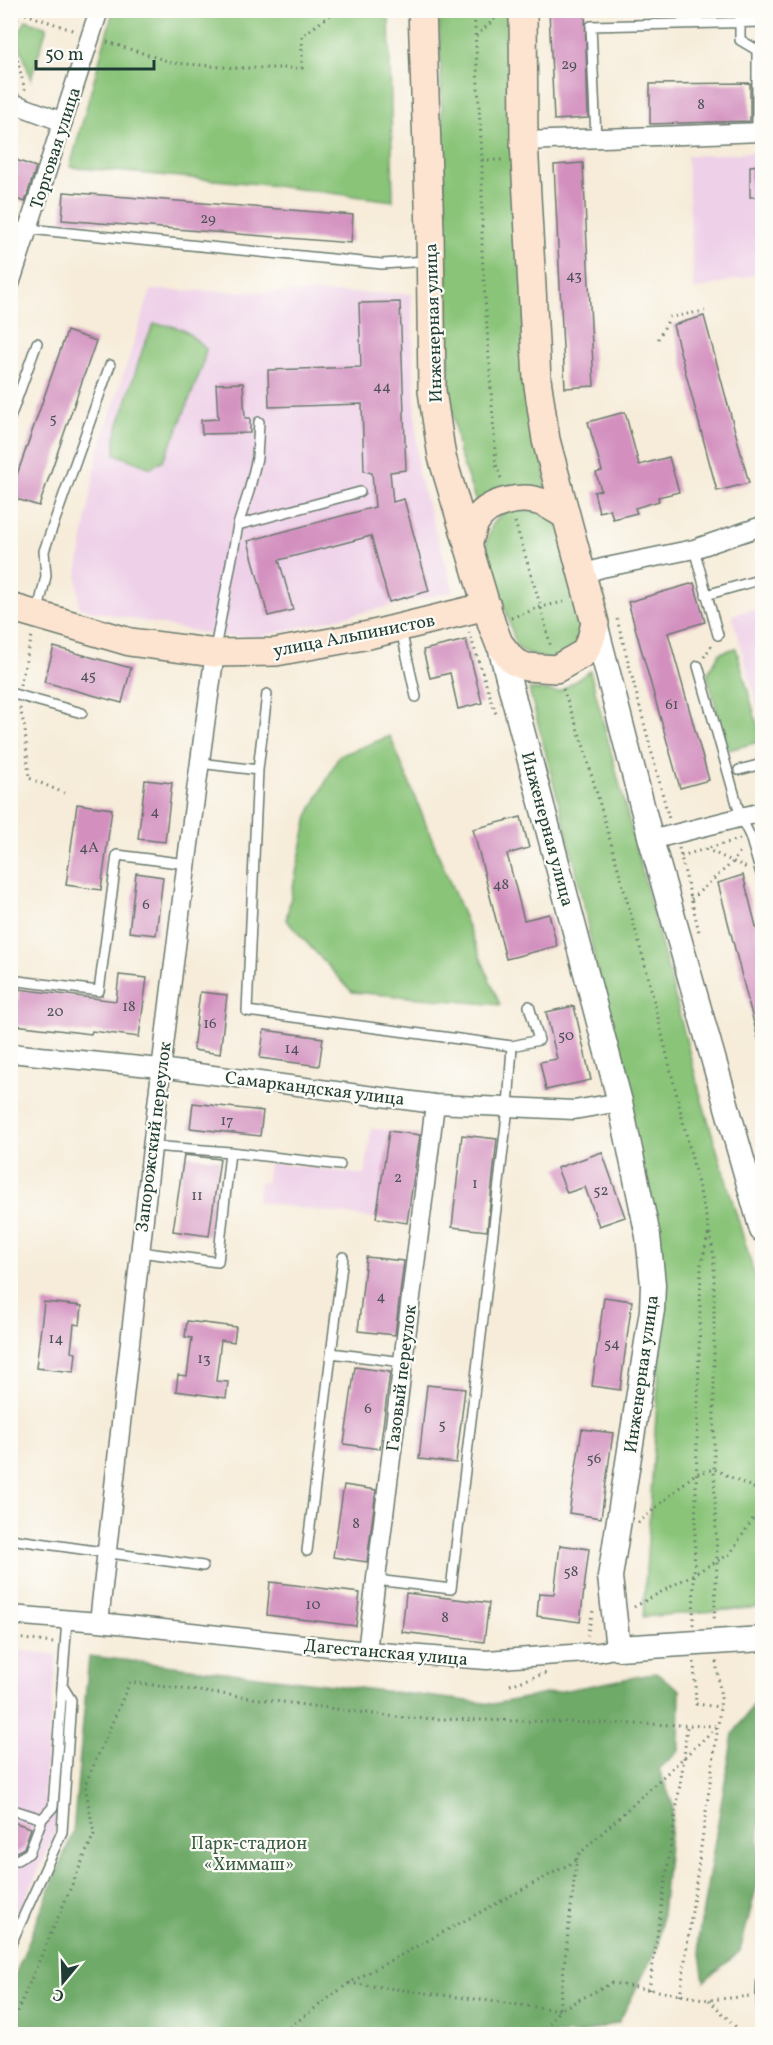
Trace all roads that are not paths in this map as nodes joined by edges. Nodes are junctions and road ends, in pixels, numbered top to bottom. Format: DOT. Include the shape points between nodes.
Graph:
graph roads {
  1 [pos="99,10"];
  2 [pos="422,10"];
  3 [pos="523,10"];
  4 [pos="740,10"];
  5 [pos="739,22"];
  6 [pos="762,22"];
  7 [pos="10,102"];
  8 [pos="63,122"];
  9 [pos="760,132"];
  10 [pos="596,138"];
  11 [pos="515,150"];
  12 [pos="10,226"];
  13 [pos="29,229"];
  14 [pos="430,261"];
  15 [pos="10,284"];
  16 [pos="37,343"];
  17 [pos="110,365"];
  18 [pos="10,418"];
  19 [pos="259,422"];
  20 [pos="360,492"];
  21 [pos="565,515"];
  22 [pos="238,525"];
  23 [pos="762,526"];
  24 [pos="468,546"];
  25 [pos="694,549"];
  26 [pos="762,579"];
  27 [pos="586,585"];
  28 [pos="706,595"];
  29 [pos="10,607"];
  30 [pos="37,615"];
  31 [pos="605,619"];
  32 [pos="485,622"];
  33 [pos="400,628"];
  34 [pos="718,635"];
  35 [pos="215,653"];
  36 [pos="698,666"];
  37 [pos="14,694"];
  38 [pos="267,694"];
  39 [pos="416,697"];
  40 [pos="82,713"];
  41 [pos="199,763"];
  42 [pos="762,764"];
  43 [pos="258,770"];
  44 [pos="739,770"];
  45 [pos="762,812"];
  46 [pos="741,818"];
  47 [pos="662,836"];
  48 [pos="187,864"];
  49 [pos="761,872"];
  50 [pos="10,980"];
  51 [pos="529,1006"];
  52 [pos="512,1046"];
  53 [pos="10,1053"];
  54 [pos="160,1068"];
  55 [pos="620,1102"];
  56 [pos="435,1104"];
  57 [pos="508,1107"];
  58 [pos="151,1146"];
  59 [pos="230,1152"];
  60 [pos="340,1165"];
  61 [pos="762,1230"];
  62 [pos="140,1252"];
  63 [pos="344,1257"];
  64 [pos="332,1353"];
  65 [pos="403,1362"];
  66 [pos="10,1539"];
  67 [pos="307,1551"];
  68 [pos="106,1553"];
  69 [pos="202,1566"];
  70 [pos="376,1580"];
  71 [pos="10,1615"];
  72 [pos="67,1620"];
  73 [pos="99,1622"];
  74 [pos="762,1639"];
  75 [pos="609,1650"];
  76 [pos="367,1651"];
  77 [pos="63,1687"];
  78 [pos="10,1809"];
  79 [pos="42,1819"];
  80 [pos="10,1859"];
  81 [pos="10,1946"];
  82 [pos="762,1976"];
  83 [pos="762,2009"];
  1 -- 8 [label="street, Торговая улица"];
  2 -- 14 [label="main road, Инженерная улица"];
  3 -- 11 [label="main road"];
  4 -- 5 [label="lane"];
  5 -- 6 [label="lane"];
  5 -- 9 [label="lane" via="740,40 757,50"];
  5 -- 10 [label="lane" via="591,26"];
  7 -- 8 [label="street"];
  8 -- 13 [label="street, Торговая улица"];
  9 -- 10 [label="street"];
  10 -- 11 [label="street"];
  11 -- 21 [label="main road" via="537,379 546,440"];
  12 -- 13 [label="lane"];
  13 -- 14 [label="lane" via="382,264"];
  13 -- 15 [label="street, Торговая улица"];
  14 -- 24 [label="main road, Инженерная улица" via="432,391 442,457"];
  16 -- 18 [label="lane"];
  17 -- 30 [label="lane" via="44,551 46,576"];
  19 -- 22 [label="lane" via="257,458"];
  20 -- 22 [label="lane"];
  21 -- 24 [label="main road" via="542,502 508,501 488,508 476,521"];
  21 -- 27 [label="main road"];
  22 -- 35 [label="lane"];
  23 -- 25 [label="street"];
  24 -- 32 [label="main road, Инженерная улица"];
  25 -- 27 [label="street" via="602,567"];
  25 -- 28 [label="lane"];
  26 -- 28 [label="lane"];
  27 -- 31 [label="main road"];
  28 -- 34 [label="lane"];
  29 -- 30 [label="main road, улица Альпинистов"];
  30 -- 35 [label="main road, улица Альпинистов" via="130,642"];
  31 -- 32 [label="main road" via="584,653 556,669 526,668 513,661"];
  31 -- 47 [label="street"];
  32 -- 33 [label="main road, улица Альпинистов"];
  32 -- 55 [label="street, Инженерная улица"];
  33 -- 35 [label="main road, улица Альпинистов" via="276,652"];
  33 -- 39 [label="lane"];
  35 -- 41 [label="street, Запорожский переулок"];
  36 -- 46 [label="lane"];
  37 -- 40 [label="lane"];
  38 -- 43 [label="lane"];
  41 -- 43 [label="lane"];
  41 -- 48 [label="street, Запорожский переулок"];
  42 -- 44 [label="lane"];
  43 -- 52 [label="lane" via="247,1011"];
  45 -- 46 [label="street"];
  46 -- 47 [label="street"];
  46 -- 49 [label="lane"];
  47 -- 61 [label="street"];
  48 -- 50 [label="lane" via="117,855 99,991"];
  48 -- 54 [label="street, Запорожский переулок"];
  51 -- 52 [label="lane" via="538,1040"];
  52 -- 57 [label="lane"];
  53 -- 54 [label="street, Самаркандская улица"];
  54 -- 56 [label="street, Самаркандская улица"];
  54 -- 58 [label="street, Запорожский переулок"];
  55 -- 57 [label="street, Самаркандская улица" via="574,1110"];
  55 -- 75 [label="street, Инженерная улица" via="648,1236 653,1284 610,1577"];
  56 -- 57 [label="street, Самаркандская улица"];
  56 -- 65 [label="street, Газовый переулок"];
  57 -- 70 [label="lane" via="451,1589"];
  58 -- 59 [label="lane"];
  58 -- 62 [label="street, Запорожский переулок"];
  59 -- 60 [label="lane"];
  59 -- 62 [label="lane" via="218,1262"];
  62 -- 68 [label="street, Запорожский переулок"];
  63 -- 64 [label="lane"];
  64 -- 65 [label="lane"];
  64 -- 67 [label="lane"];
  65 -- 70 [label="street, Газовый переулок"];
  66 -- 68 [label="lane"];
  68 -- 69 [label="lane"];
  68 -- 73 [label="street, Запорожский переулок"];
  70 -- 76 [label="street, Газовый переулок"];
  71 -- 72 [label="street, Дагестанская улица"];
  72 -- 73 [label="street, Дагестанская улица"];
  72 -- 77 [label="lane"];
  73 -- 76 [label="street, Дагестанская улица"];
  74 -- 75 [label="street, Дагестанская улица"];
  75 -- 76 [label="street, Дагестанская улица" via="487,1660"];
  77 -- 79 [label="lane" via="53,1807"];
  77 -- 81 [label="lane" via="71,1700 62,1832"];
  78 -- 79 [label="lane"];
  79 -- 80 [label="lane" via="29,1853 17,1860"];
  82 -- 83 [label="lane"];
}
